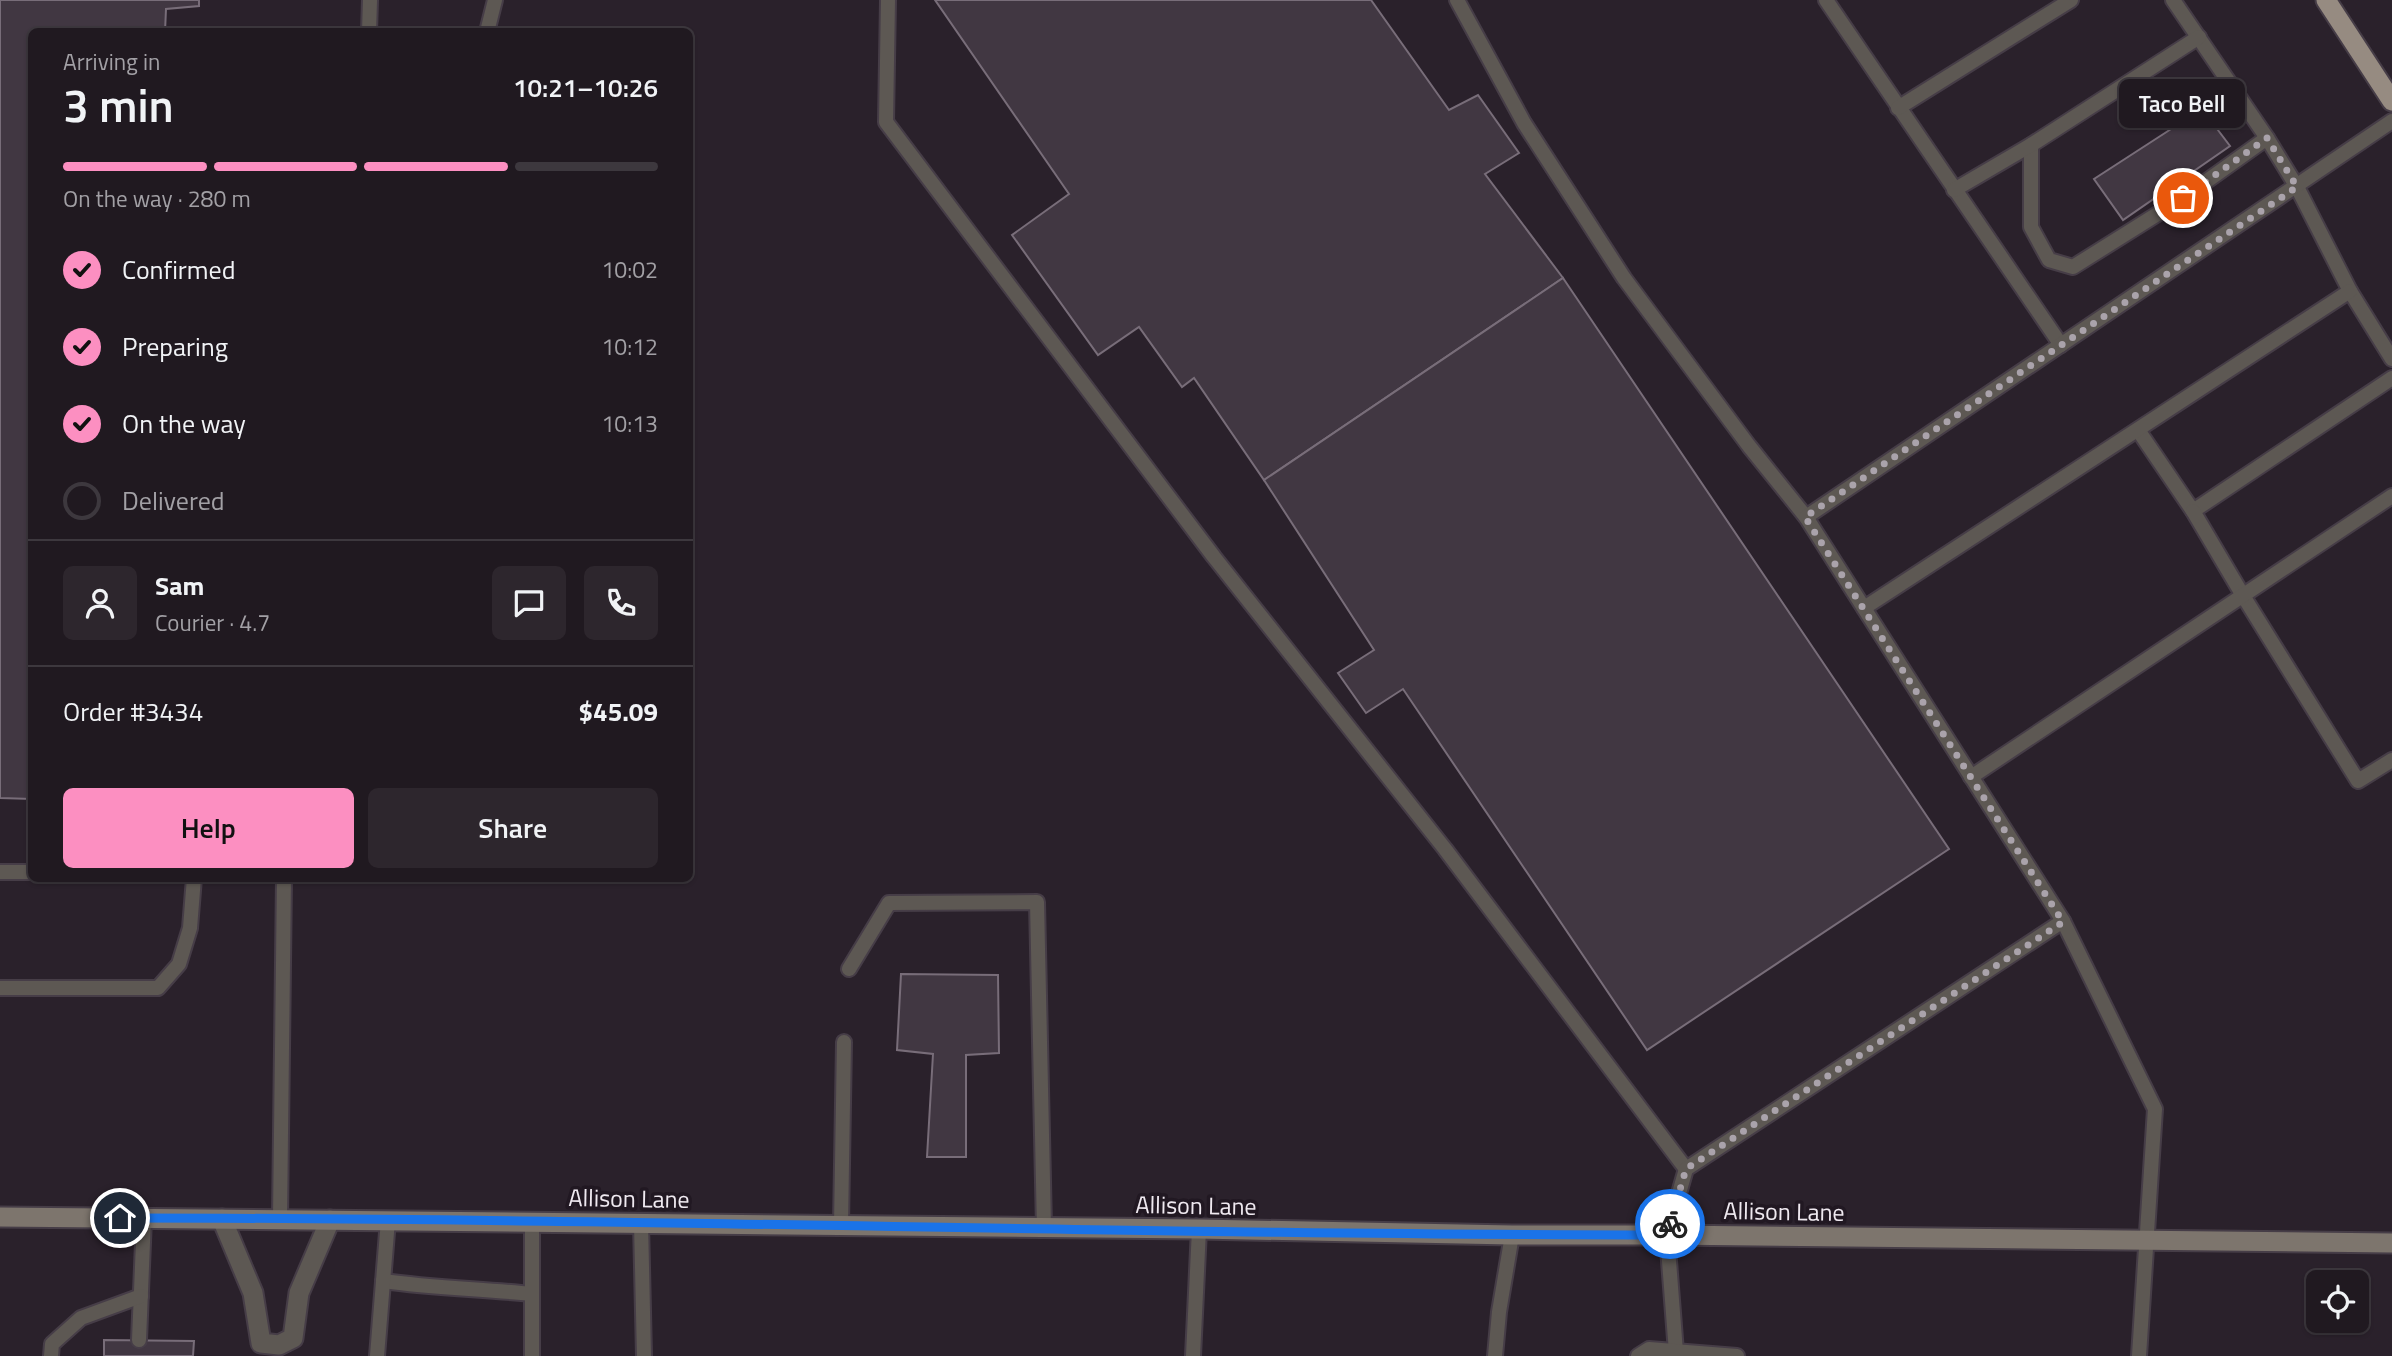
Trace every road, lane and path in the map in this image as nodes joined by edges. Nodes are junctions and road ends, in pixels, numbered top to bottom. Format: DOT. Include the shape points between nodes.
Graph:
graph roads {
  1 [pos="370,0"];
  2 [pos="495,0"];
  3 [pos="888,0"];
  4 [pos="1457,0"];
  5 [pos="1826,0"];
  6 [pos="2071,0"];
  7 [pos="2173,0"];
  8 [pos="2326,0"];
  9 [pos="369,28"];
  10 [pos="488,28"];
  11 [pos="2199,37"];
  12 [pos="2392,101"];
  13 [pos="1898,108"];
  14 [pos="2392,121"];
  15 [pos="2267,138"];
  16 [pos="2031,145"];
  17 [pos="2297,187"];
  18 [pos="1954,190"];
  19 [pos="2350,291"];
  20 [pos="2061,345"];
  21 [pos="2392,359"];
  22 [pos="2392,378"];
  23 [pos="2138,430"];
  24 [pos="2392,496"];
  25 [pos="2193,511"];
  26 [pos="1805,517"];
  27 [pos="2242,594"];
  28 [pos="1864,608"];
  29 [pos="2392,760"];
  30 [pos="1971,777"];
  31 [pos="0,872"];
  32 [pos="28,872"];
  33 [pos="194,882"];
  34 [pos="284,882"];
  35 [pos="2063,922"];
  36 [pos="849,969"];
  37 [pos="0,988"];
  38 [pos="844,1042"];
  39 [pos="1686,1169"];
  40 [pos="0,1217"];
  41 [pos="144,1218"];
  42 [pos="222,1219"];
  43 [pos="280,1219"];
  44 [pos="330,1220"];
  45 [pos="388,1220"];
  46 [pos="532,1222"];
  47 [pos="641,1223"];
  48 [pos="841,1226"];
  49 [pos="1044,1228"];
  50 [pos="1199,1229"];
  51 [pos="1513,1235"];
  52 [pos="1667,1235"];
  53 [pos="2145,1240"];
  54 [pos="2392,1243"];
  55 [pos="383,1281"];
  56 [pos="532,1294"];
  57 [pos="141,1296"];
  58 [pos="139,1340"];
  59 [pos="279,1350"];
  60 [pos="1676,1352"];
  61 [pos="51,1356"];
  62 [pos="377,1356"];
  63 [pos="532,1356"];
  64 [pos="644,1356"];
  65 [pos="1194,1356"];
  66 [pos="1495,1356"];
  67 [pos="1638,1356"];
  68 [pos="1737,1356"];
  69 [pos="2138,1356"];
  1 -- 9 [label="lane"];
  2 -- 10 [label="lane"];
  3 -- 39 [label="lane" via="886,122"];
  4 -- 26 [label="lane" via="1524,123 1624,278"];
  5 -- 13 [label="lane"];
  6 -- 13 [label="lane"];
  7 -- 11 [label="lane"];
  8 -- 12 [label="main road"];
  11 -- 15 [label="lane"];
  11 -- 16 [label="lane"];
  13 -- 18 [label="lane"];
  14 -- 17 [label="lane"];
  15 -- 16 [label="lane" via="2073,267 2049,260 2031,227"];
  15 -- 17 [label="lane"];
  16 -- 18 [label="lane"];
  17 -- 19 [label="lane"];
  17 -- 20 [label="lane"];
  18 -- 20 [label="lane"];
  19 -- 21 [label="lane"];
  19 -- 23 [label="lane"];
  20 -- 26 [label="lane"];
  22 -- 25 [label="lane"];
  23 -- 25 [label="lane"];
  23 -- 28 [label="lane"];
  24 -- 27 [label="lane"];
  25 -- 27 [label="lane"];
  26 -- 28 [label="lane"];
  27 -- 29 [label="lane" via="2358,781"];
  27 -- 30 [label="lane"];
  28 -- 30 [label="lane"];
  30 -- 35 [label="lane"];
  31 -- 32 [label="lane"];
  33 -- 37 [label="lane" via="190,928 179,964 158,988"];
  34 -- 43 [label="lane"];
  35 -- 39 [label="lane"];
  35 -- 53 [label="lane" via="2155,1109"];
  36 -- 49 [label="lane" via="889,903 1037,902"];
  38 -- 48 [label="lane"];
  39 -- 52 [label="lane"];
  40 -- 41 [label="main road, Allison Lane"];
  41 -- 42 [label="main road, Allison Lane"];
  41 -- 57 [label="lane"];
  42 -- 43 [label="main road, Allison Lane"];
  42 -- 59 [label="street" via="253,1293 261,1343"];
  43 -- 44 [label="main road, Allison Lane"];
  44 -- 45 [label="main road, Allison Lane"];
  44 -- 59 [label="street" via="299,1293 293,1338"];
  45 -- 46 [label="main road, Allison Lane"];
  45 -- 55 [label="lane"];
  46 -- 47 [label="main road, Allison Lane"];
  46 -- 56 [label="lane"];
  47 -- 48 [label="main road, Allison Lane"];
  47 -- 64 [label="lane"];
  48 -- 49 [label="main road, Allison Lane"];
  49 -- 50 [label="main road, Allison Lane"];
  50 -- 51 [label="main road, Allison Lane"];
  50 -- 65 [label="lane"];
  51 -- 52 [label="main road, Allison Lane"];
  51 -- 66 [label="lane"];
  52 -- 53 [label="main road, Allison Lane"];
  52 -- 60 [label="lane"];
  53 -- 54 [label="main road, Allison Lane"];
  53 -- 69 [label="lane"];
  55 -- 56 [label="lane"];
  55 -- 62 [label="lane"];
  56 -- 63 [label="lane"];
  57 -- 58 [label="lane"];
  57 -- 61 [label="lane" via="81,1318 52,1344"];
  60 -- 67 [label="lane" via="1649,1349"];
  60 -- 68 [label="lane"];
}
